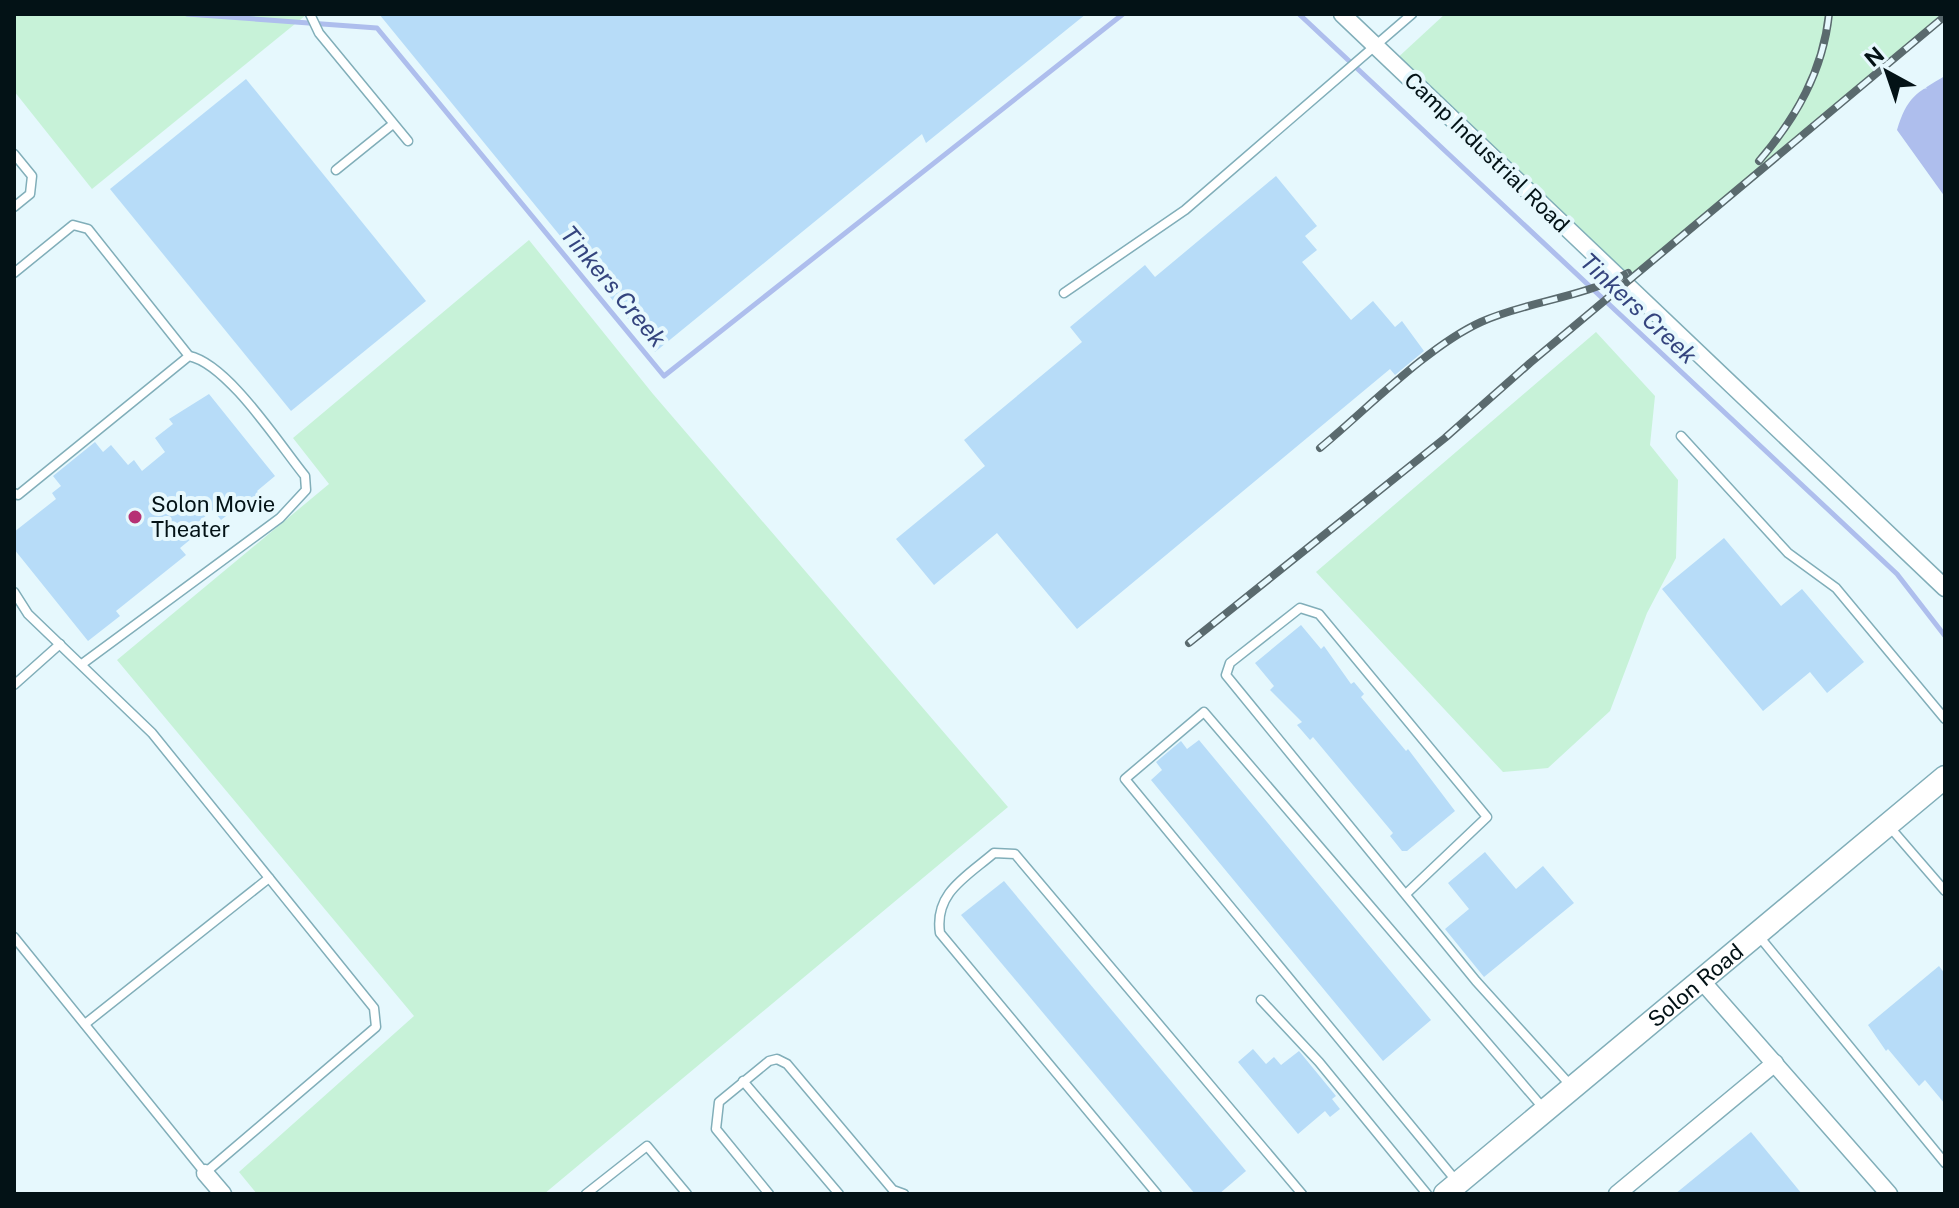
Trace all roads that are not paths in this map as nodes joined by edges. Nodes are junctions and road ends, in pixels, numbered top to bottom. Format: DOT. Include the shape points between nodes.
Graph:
graph roads {
  1 [pos="310,14"];
  2 [pos="1342,14"];
  3 [pos="1412,14"];
  4 [pos="1376,46"];
  5 [pos="393,124"];
  6 [pos="408,141"];
  7 [pos="14,154"];
  8 [pos="336,170"];
  9 [pos="14,207"];
  10 [pos="14,273"];
  11 [pos="1064,293"];
  12 [pos="189,356"];
  13 [pos="1681,436"];
  14 [pos="14,493"];
  15 [pos="1945,588"];
  16 [pos="14,592"];
  17 [pos="60,644"];
  18 [pos="82,664"];
  19 [pos="14,685"];
  20 [pos="1945,719"];
  21 [pos="1945,777"];
  22 [pos="1888,824"];
  23 [pos="269,878"];
  24 [pos="1945,891"];
  25 [pos="1407,893"];
  26 [pos="1757,933"];
  27 [pos="14,937"];
  28 [pos="1701,980"];
  29 [pos="1261,1000"];
  30 [pos="85,1024"];
  31 [pos="1775,1063"];
  32 [pos="743,1081"];
  33 [pos="1573,1087"];
  34 [pos="1545,1110"];
  35 [pos="1945,1163"];
  36 [pos="205,1173"];
  37 [pos="1451,1188"];
  38 [pos="223,1194"];
  39 [pos="586,1194"];
  40 [pos="687,1194"];
  41 [pos="769,1194"];
  42 [pos="839,1194"];
  43 [pos="904,1194"];
  44 [pos="1157,1194"];
  45 [pos="1302,1194"];
  46 [pos="1427,1194"];
  47 [pos="1617,1194"];
  48 [pos="1889,1194"];
  1 -- 5 [label="lane" via="319,33"];
  2 -- 4 [label="street, Camp Industrial Road"];
  3 -- 4 [label="lane"];
  4 -- 11 [label="lane" via="1185,210"];
  4 -- 15 [label="street, Camp Industrial Road"];
  5 -- 6 [label="lane"];
  5 -- 8 [label="lane"];
  7 -- 9 [label="lane" via="32,176 30,194"];
  10 -- 12 [label="lane" via="73,225 80,225"];
  12 -- 14 [label="lane" via="18,495"];
  12 -- 18 [label="lane" via="201,358 234,388 305,476 306,490 280,518"];
  13 -- 20 [label="lane" via="1788,553 1836,588"];
  16 -- 17 [label="lane" via="28,614"];
  17 -- 18 [label="lane"];
  17 -- 19 [label="lane"];
  18 -- 23 [label="lane" via="152,733"];
  21 -- 22 [label="street, Solon Road"];
  22 -- 24 [label="lane"];
  22 -- 26 [label="street, Solon Road"];
  23 -- 30 [label="lane"];
  23 -- 36 [label="lane" via="374,1008 376,1027"];
  25 -- 25 [label="lane" via="1226,675 1230,663 1300,608 1319,614 1487,817"];
  25 -- 33 [label="lane" via="1476,981"];
  26 -- 28 [label="street, Solon Road"];
  26 -- 35 [label="lane"];
  27 -- 30 [label="lane"];
  28 -- 31 [label="street"];
  28 -- 33 [label="street, Solon Road"];
  29 -- 46 [label="lane"];
  30 -- 36 [label="lane"];
  31 -- 47 [label="street"];
  31 -- 48 [label="street"];
  32 -- 41 [label="lane" via="719,1102 716,1129"];
  32 -- 42 [label="lane"];
  32 -- 43 [label="lane" via="769,1061 782,1061 893,1190"];
  33 -- 34 [label="street, Solon Road"];
  34 -- 37 [label="street, Solon Road"];
  34 -- 37 [label="lane" via="1204,712 1125,779"];
  36 -- 38 [label="street"];
  39 -- 40 [label="lane" via="647,1146"];
  44 -- 45 [label="lane" via="940,933 937,915 947,893 994,853 1015,854"];
}
